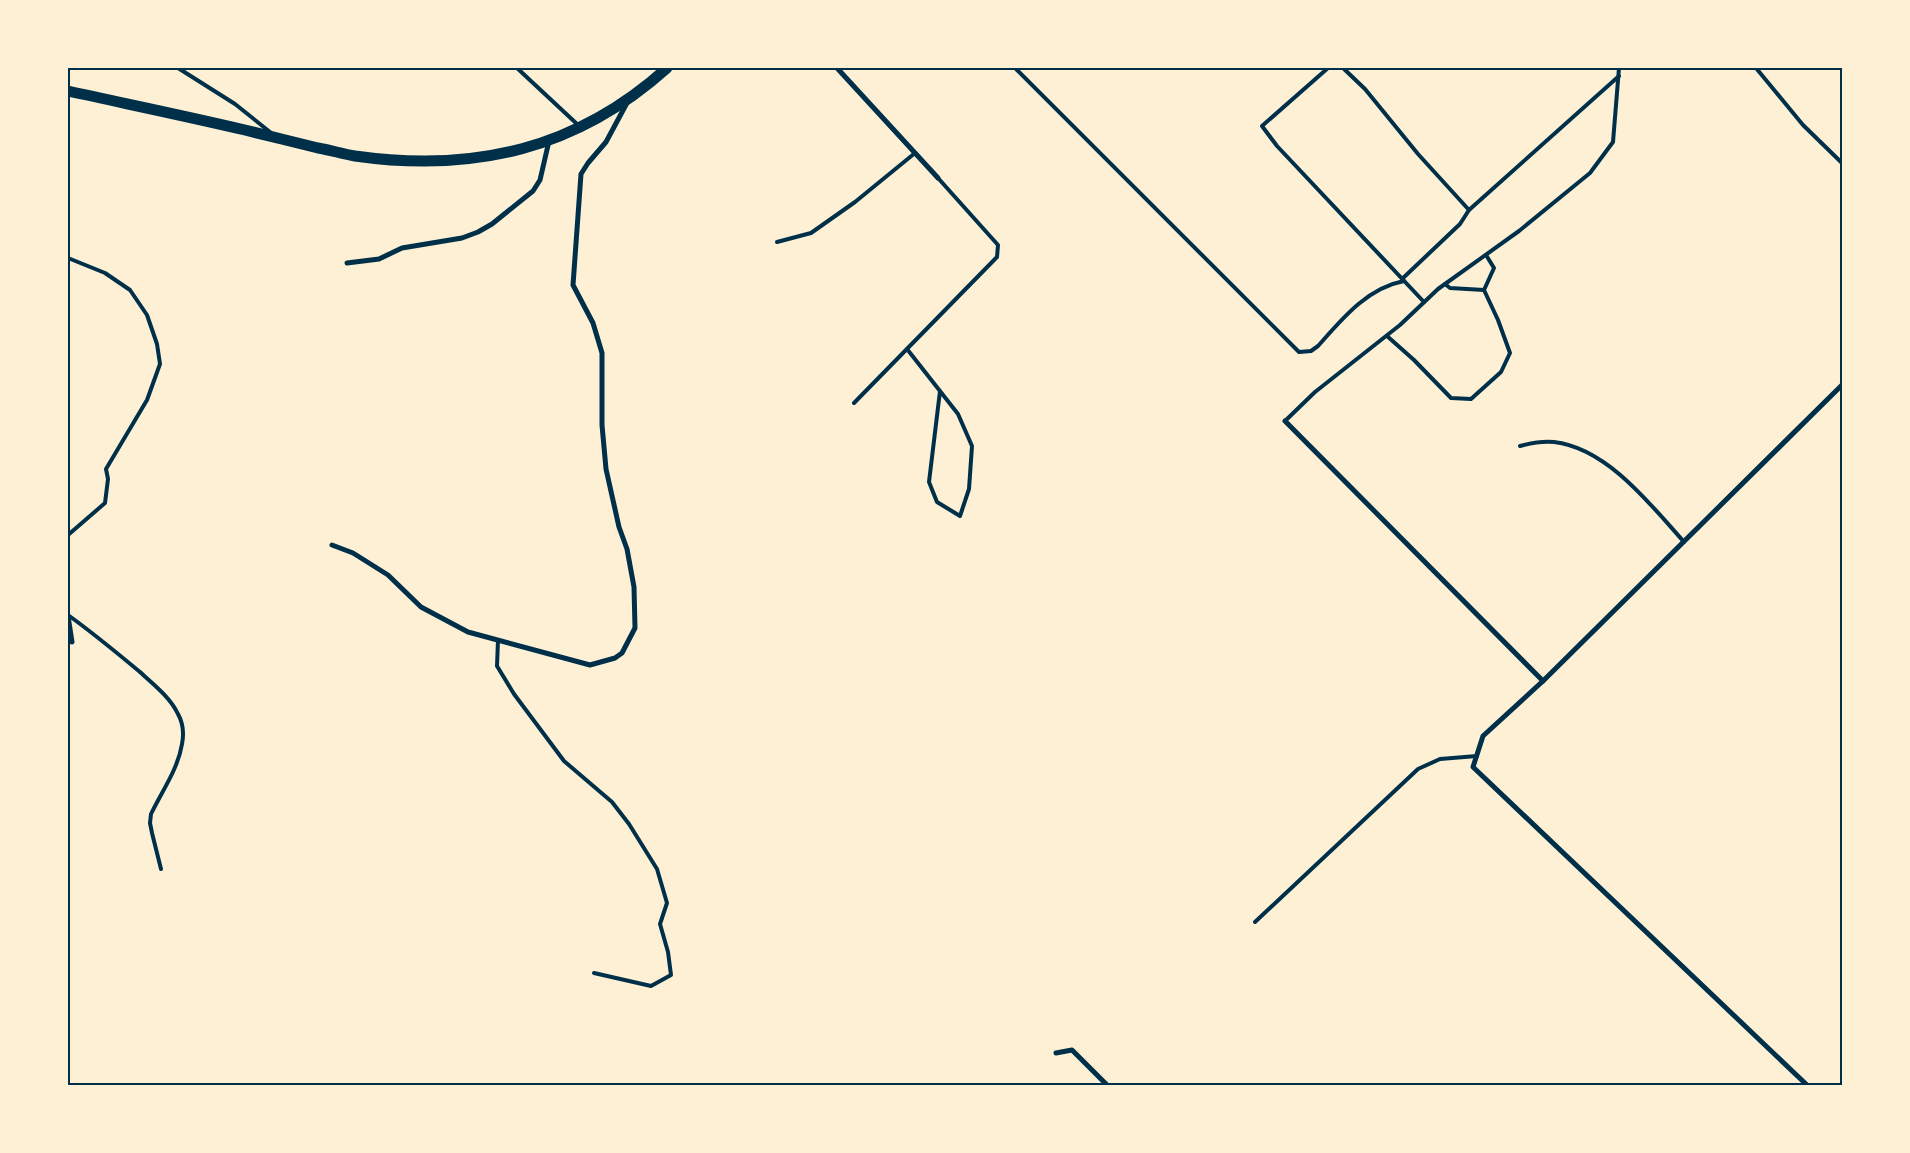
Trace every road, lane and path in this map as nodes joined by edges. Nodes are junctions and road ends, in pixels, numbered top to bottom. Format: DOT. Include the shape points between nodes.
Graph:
graph roads {
  1 [pos="178,68"];
  2 [pos="517,68"];
  3 [pos="667,68"];
  4 [pos="837,68"];
  5 [pos="1015,68"];
  6 [pos="1328,68"];
  7 [pos="1343,68"];
  8 [pos="1619,68"];
  9 [pos="1756,68"];
  10 [pos="1619,76"];
  11 [pos="68,91"];
  12 [pos="630,99"];
  13 [pos="581,127"];
  14 [pos="278,138"];
  15 [pos="549,141"];
  16 [pos="915,153"];
  17 [pos="1842,163"];
  18 [pos="938,178"];
  19 [pos="1469,210"];
  20 [pos="777,242"];
  21 [pos="1486,255"];
  22 [pos="68,258"];
  23 [pos="348,263"];
  24 [pos="1403,280"];
  25 [pos="1445,284"];
  26 [pos="1484,290"];
  27 [pos="1424,302"];
  28 [pos="1387,336"];
  29 [pos="907,349"];
  30 [pos="1842,385"];
  31 [pos="940,391"];
  32 [pos="854,403"];
  33 [pos="1285,421"];
  34 [pos="1520,446"];
  35 [pos="68,535"];
  36 [pos="1684,542"];
  37 [pos="332,545"];
  38 [pos="68,615"];
  39 [pos="498,640"];
  40 [pos="72,642"];
  41 [pos="1543,681"];
  42 [pos="1477,756"];
  43 [pos="161,869"];
  44 [pos="1255,922"];
  45 [pos="594,973"];
  46 [pos="1056,1052"];
  47 [pos="1108,1086"];
  48 [pos="1808,1086"];
  1 -- 14 [label="lane" via="235,104"];
  2 -- 13 [label="lane"];
  3 -- 12 [label="main road"];
  4 -- 16 [label="street"];
  5 -- 24 [label="lane" via="1299,352 1318,346 1363,300"];
  6 -- 24 [label="lane" via="1262,126"];
  7 -- 19 [label="lane" via="1365,89"];
  8 -- 10 [label="lane"];
  9 -- 17 [label="lane" via="1803,126"];
  10 -- 19 [label="lane"];
  10 -- 21 [label="lane" via="1613,142 1590,173"];
  11 -- 14 [label="main road"];
  12 -- 13 [label="main road"];
  12 -- 39 [label="street" via="606,142 581,174 573,285 593,322 602,353 606,469 627,549 635,628 622,654 590,664"];
  13 -- 15 [label="main road"];
  14 -- 15 [label="main road" via="354,156 429,162 490,156"];
  15 -- 23 [label="street" via="540,180 533,191 492,224 462,238 402,248 379,259"];
  16 -- 18 [label="street"];
  16 -- 20 [label="lane" via="811,233"];
  18 -- 29 [label="lane" via="998,245 997,257"];
  19 -- 24 [label="lane" via="1460,224"];
  21 -- 25 [label="lane"];
  21 -- 26 [label="lane" via="1494,268"];
  22 -- 35 [label="lane" via="105,274 130,290 147,315 160,364 147,400 106,469 105,503"];
  24 -- 27 [label="lane"];
  25 -- 26 [label="lane" via="1450,288"];
  25 -- 27 [label="lane"];
  26 -- 28 [label="lane" via="1510,352 1501,372 1471,399 1451,398"];
  27 -- 28 [label="lane"];
  28 -- 33 [label="lane" via="1315,392"];
  29 -- 31 [label="lane"];
  29 -- 32 [label="lane"];
  30 -- 36 [label="street"];
  31 -- 31 [label="lane" via="958,414 972,446 969,489 960,516 937,502 929,482"];
  33 -- 41 [label="street"];
  34 -- 36 [label="lane" via="1556,442 1600,460 1634,486"];
  36 -- 41 [label="street"];
  37 -- 39 [label="street" via="353,553 388,575 421,607 468,632"];
  38 -- 40 [label="street"];
  38 -- 43 [label="lane" via="159,689 181,720 183,731 179,756 151,814"];
  39 -- 45 [label="lane" via="497,666 514,694 564,760 612,802 629,824 657,869 667,903 660,924 671,976 651,986"];
  41 -- 42 [label="street" via="1483,736"];
  42 -- 44 [label="lane" via="1440,759 1418,769"];
  42 -- 48 [label="street" via="1473,767"];
  46 -- 47 [label="street" via="1072,1050"];
}
